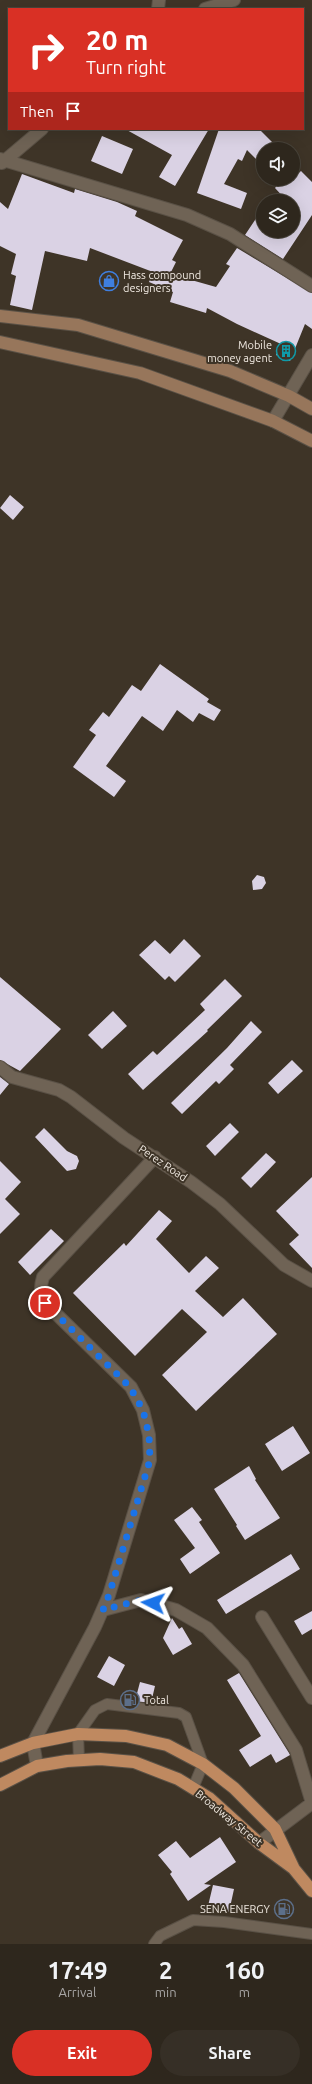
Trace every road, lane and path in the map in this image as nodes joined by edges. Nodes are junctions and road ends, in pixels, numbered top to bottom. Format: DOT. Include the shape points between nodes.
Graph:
graph roads {
  1 [pos="234,0"];
  2 [pos="208,8"];
  3 [pos="41,130"];
  4 [pos="2,161"];
  5 [pos="312,286"];
  6 [pos="0,316"];
  7 [pos="0,342"];
  8 [pos="312,354"];
  9 [pos="289,396"];
  10 [pos="312,409"];
  11 [pos="273,420"];
  12 [pos="312,441"];
  13 [pos="0,1067"];
  14 [pos="155,1157"];
  15 [pos="312,1281"];
  16 [pos="103,1610"];
  17 [pos="262,1617"];
  18 [pos="312,1698"];
  19 [pos="78,1734"];
  20 [pos="33,1743"];
  21 [pos="0,1756"];
  22 [pos="79,1760"];
  23 [pos="203,1764"];
  24 [pos="37,1766"];
  25 [pos="0,1785"];
  26 [pos="193,1788"];
  27 [pos="275,1829"];
  28 [pos="259,1843"];
  29 [pos="294,1869"];
  30 [pos="312,1891"];
  31 [pos="312,1934"];
  32 [pos="154,1944"];
  1 -- 2 [label="street"];
  3 -- 4 [label="street"];
  4 -- 5 [label="street" via="187,215 230,234"];
  6 -- 9 [label="street" via="78,325 230,371"];
  7 -- 11 [label="street" via="140,373"];
  8 -- 9 [label="street"];
  9 -- 10 [label="street"];
  9 -- 11 [label="street"];
  11 -- 12 [label="street"];
  13 -- 14 [label="street, Perez Road" via="12,1077 59,1090 72,1097 124,1138"];
  14 -- 15 [label="street, Perez Road" via="220,1204 284,1265"];
  14 -- 16 [label="street" via="43,1277 41,1284 40,1294 45,1303 130,1387 143,1410 149,1435 150,1460"];
  16 -- 20 [label="street"];
  16 -- 27 [label="street" via="141,1600 176,1610 206,1628 243,1665 296,1750 312,1803"];
  17 -- 18 [label="street"];
  19 -- 20 [label="main road, Broadway Street"];
  19 -- 22 [label="lane"];
  19 -- 23 [label="main road, Broadway Street" via="126,1736 167,1746"];
  19 -- 23 [label="lane" via="95,1710 107,1704 180,1713 186,1717"];
  20 -- 21 [label="main road, Broadway Street"];
  20 -- 24 [label="street"];
  22 -- 24 [label="main road, Broadway Street"];
  22 -- 26 [label="main road, Broadway Street" via="134,1762 178,1779"];
  23 -- 26 [label="lane"];
  23 -- 27 [label="main road, Broadway Street" via="234,1788"];
  24 -- 25 [label="main road, Broadway Street"];
  26 -- 28 [label="main road, Broadway Street" via="209,1798"];
  27 -- 28 [label="street"];
  27 -- 29 [label="main road, Broadway Street"];
  28 -- 29 [label="main road, Broadway Street"];
  29 -- 30 [label="main road, Broadway Street"];
  31 -- 32 [label="lane" via="193,1920 160,1936"];
}
